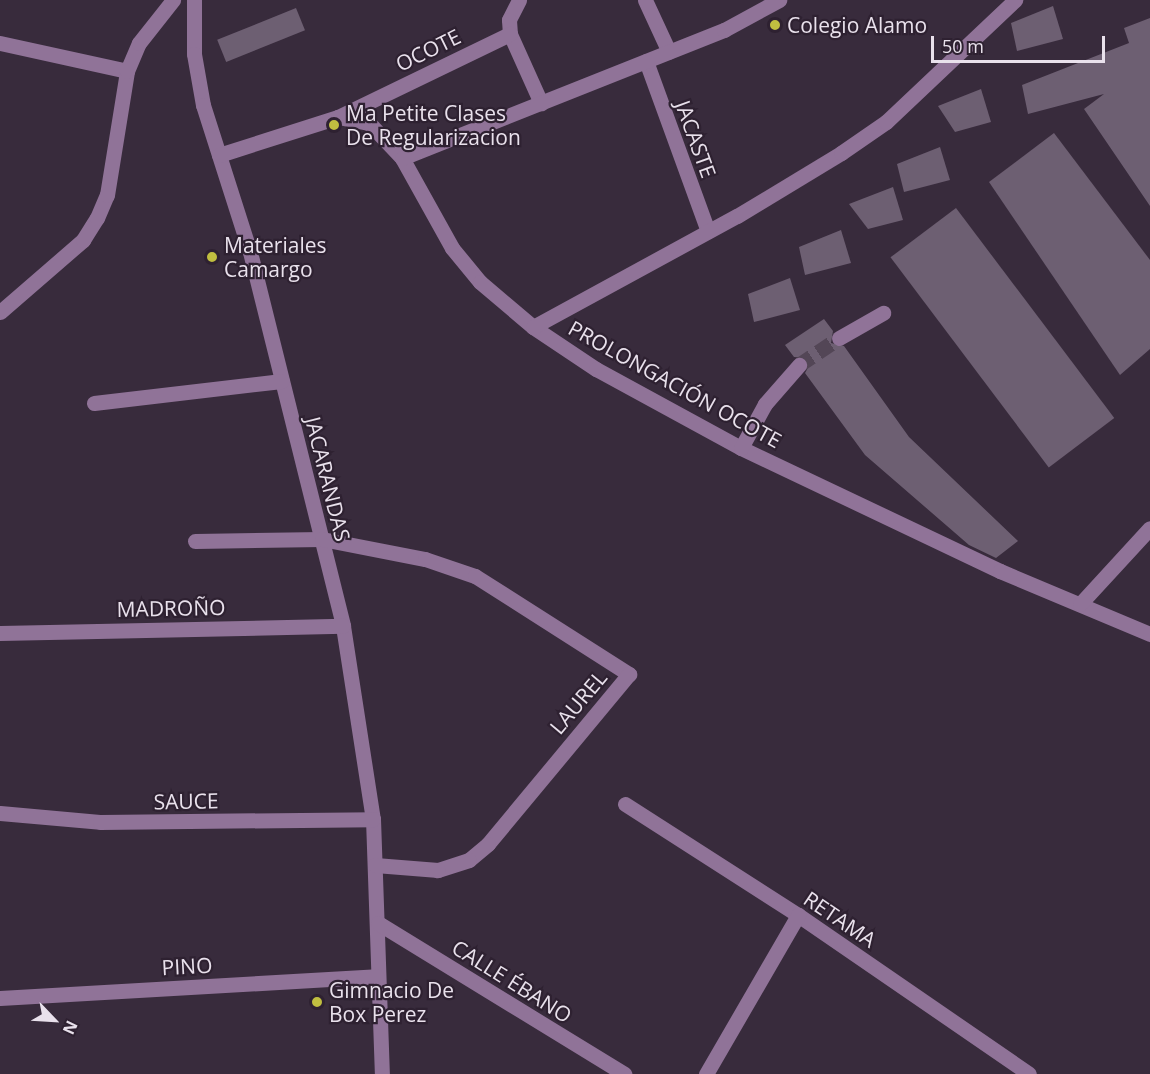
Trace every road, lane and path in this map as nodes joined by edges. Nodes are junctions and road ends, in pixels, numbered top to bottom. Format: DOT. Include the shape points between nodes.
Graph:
graph roads {
  1 [pos="172,0"];
  2 [pos="194,0"];
  3 [pos="645,0"];
  4 [pos="779,0"];
  5 [pos="1015,0"];
  6 [pos="516,3"];
  7 [pos="510,34"];
  8 [pos="0,43"];
  9 [pos="669,52"];
  10 [pos="646,61"];
  11 [pos="128,70"];
  12 [pos="541,103"];
  13 [pos="338,117"];
  14 [pos="219,154"];
  15 [pos="402,159"];
  16 [pos="708,231"];
  17 [pos="0,312"];
  18 [pos="883,313"];
  19 [pos="532,327"];
  20 [pos="839,338"];
  21 [pos="799,365"];
  22 [pos="282,381"];
  23 [pos="94,403"];
  24 [pos="741,448"];
  25 [pos="1150,528"];
  26 [pos="322,539"];
  27 [pos="195,541"];
  28 [pos="1080,604"];
  29 [pos="343,626"];
  30 [pos="0,633"];
  31 [pos="1150,634"];
  32 [pos="625,804"];
  33 [pos="0,813"];
  34 [pos="373,819"];
  35 [pos="375,865"];
  36 [pos="798,915"];
  37 [pos="378,923"];
  38 [pos="376,976"];
  39 [pos="0,998"];
  40 [pos="382,1074"];
  41 [pos="624,1074"];
  42 [pos="706,1074"];
  43 [pos="1029,1074"];
  1 -- 11 [label="street" via="139,43"];
  2 -- 14 [label="street, JACARANDAS" via="194,54 203,105"];
  3 -- 9 [label="street"];
  4 -- 9 [label="street" via="734,26"];
  5 -- 16 [label="street" via="886,122"];
  6 -- 7 [label="street"];
  7 -- 12 [label="street"];
  7 -- 13 [label="street, OCOTE"];
  8 -- 11 [label="street"];
  9 -- 10 [label="street"];
  10 -- 12 [label="street"];
  10 -- 16 [label="street, JACASTE"];
  11 -- 17 [label="street" via="107,195 97,218 83,240"];
  12 -- 15 [label="street"];
  13 -- 14 [label="street, PROLONGACIÓN OCOTE"];
  13 -- 15 [label="street, PROLONGACIÓN OCOTE" via="369,123"];
  14 -- 22 [label="street, JACARANDAS" via="250,252"];
  15 -- 19 [label="street, PROLONGACIÓN OCOTE" via="452,248 480,282"];
  16 -- 19 [label="street"];
  18 -- 20 [label="street"];
  19 -- 24 [label="street, PROLONGACIÓN OCOTE" via="596,369"];
  21 -- 24 [label="street" via="765,404"];
  22 -- 23 [label="street"];
  22 -- 26 [label="street, JACARANDAS"];
  24 -- 28 [label="street, PROLONGACIÓN OCOTE" via="1000,571"];
  25 -- 28 [label="street"];
  26 -- 27 [label="street"];
  26 -- 29 [label="street, JACARANDAS"];
  26 -- 35 [label="street, LAUREL" via="425,559 475,576 550,620 629,674 488,844 468,860 438,870"];
  28 -- 31 [label="street, PROLONGACIÓN OCOTE"];
  29 -- 30 [label="street, MADROÑO"];
  29 -- 34 [label="street, JACARANDAS"];
  32 -- 36 [label="street, RETAMA"];
  33 -- 34 [label="street, SAUCE" via="100,822"];
  34 -- 35 [label="street, JACARANDAS"];
  35 -- 37 [label="street, JACARANDAS"];
  36 -- 42 [label="street"];
  36 -- 43 [label="street, RETAMA"];
  37 -- 38 [label="street, JACARANDAS"];
  37 -- 41 [label="street, CALLE ÉBANO"];
  38 -- 39 [label="street, PINO"];
  38 -- 40 [label="street, JACARANDAS"];
}
